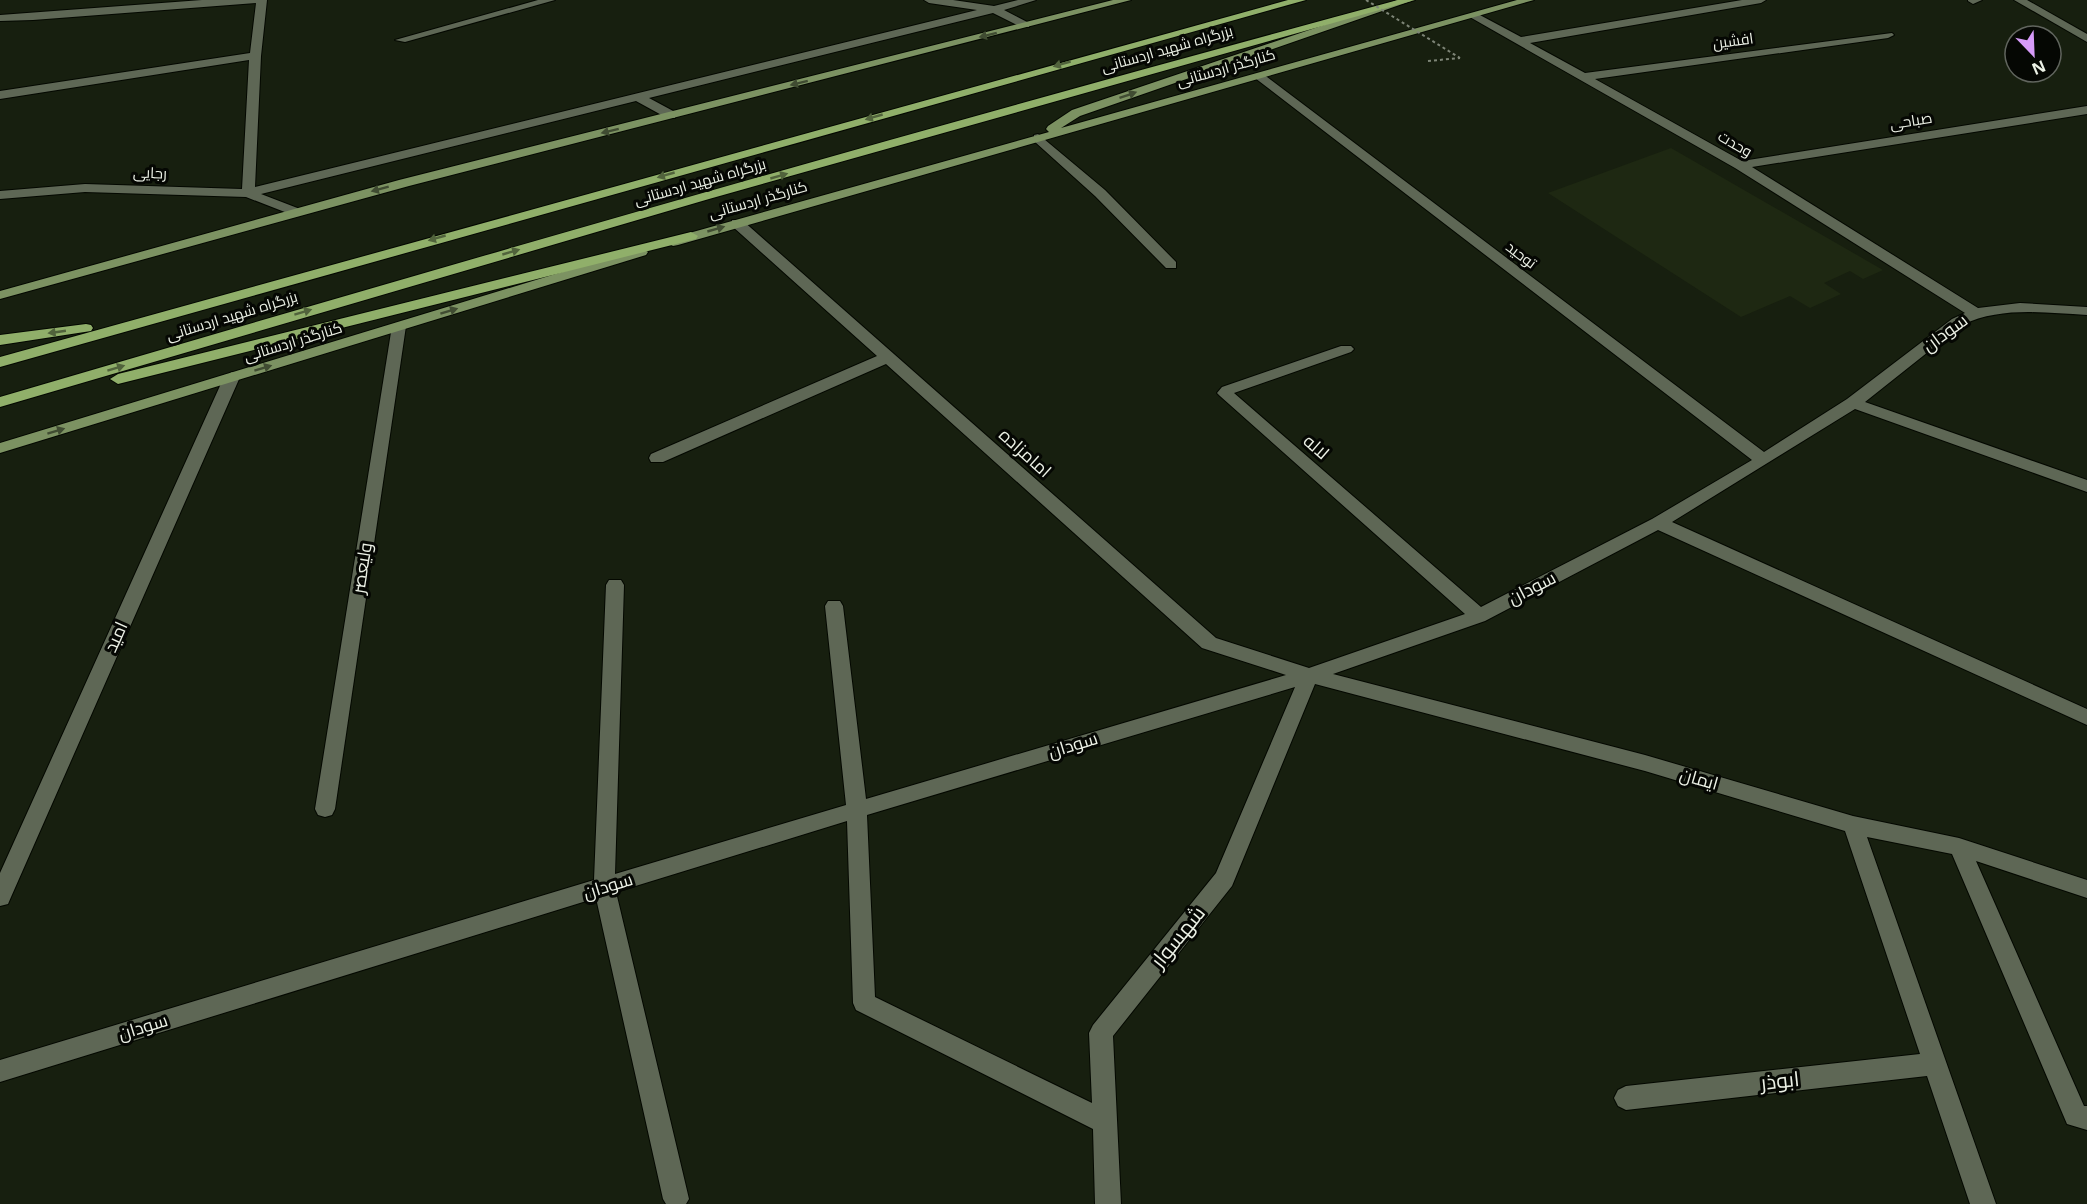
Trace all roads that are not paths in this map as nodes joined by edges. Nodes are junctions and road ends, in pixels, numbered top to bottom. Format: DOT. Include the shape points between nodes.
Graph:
graph roads {
  1 [pos="261,0"];
  2 [pos="550,0"];
  3 [pos="929,0"];
  4 [pos="1031,0"];
  5 [pos="1126,0"];
  6 [pos="1300,0"];
  7 [pos="1410,0"];
  8 [pos="1529,0"];
  9 [pos="1761,0"];
  10 [pos="2019,0"];
  11 [pos="994,9"];
  12 [pos="1473,16"];
  13 [pos="0,18"];
  14 [pos="1025,25"];
  15 [pos="1888,35"];
  16 [pos="2087,39"];
  17 [pos="401,40"];
  18 [pos="1520,41"];
  19 [pos="255,56"];
  20 [pos="1259,76"];
  21 [pos="1582,77"];
  22 [pos="0,95"];
  23 [pos="639,98"];
  24 [pos="2087,110"];
  25 [pos="671,115"];
  26 [pos="1038,138"];
  27 [pos="1740,165"];
  28 [pos="248,193"];
  29 [pos="0,195"];
  30 [pos="295,212"];
  31 [pos="737,223"];
  32 [pos="691,236"];
  33 [pos="1171,265"];
  34 [pos="0,295"];
  35 [pos="2087,311"];
  36 [pos="1974,312"];
  37 [pos="156,318"];
  38 [pos="399,327"];
  39 [pos="0,340"];
  40 [pos="1346,349"];
  41 [pos="888,357"];
  42 [pos="0,362"];
  43 [pos="232,377"];
  44 [pos="0,402"];
  45 [pos="1852,403"];
  46 [pos="0,409"];
  47 [pos="0,448"];
  48 [pos="657,458"];
  49 [pos="1763,460"];
  50 [pos="2087,486"];
  51 [pos="1658,523"];
  52 [pos="615,585"];
  53 [pos="834,606"];
  54 [pos="1479,616"];
  55 [pos="1309,675"];
  56 [pos="2087,717"];
  57 [pos="325,809"];
  58 [pos="857,810"];
  59 [pos="1853,825"];
  60 [pos="1959,847"];
  61 [pos="604,888"];
  62 [pos="2087,889"];
  63 [pos="0,897"];
  64 [pos="1933,1064"];
  65 [pos="0,1071"];
  66 [pos="1626,1098"];
  67 [pos="2087,1118"];
  68 [pos="1105,1122"];
  69 [pos="676,1199"];
  70 [pos="1108,1204"];
  71 [pos="1983,1204"];
  1 -- 13 [label="street"];
  1 -- 19 [label="street"];
  2 -- 17 [label="street"];
  3 -- 11 [label="street"];
  4 -- 11 [label="street"];
  5 -- 14 [label="main road"];
  6 -- 37 [label="highway, بزرگراه شهید اردستانی, one-way"];
  26 -- 7 [label="main road, one-way" via="1076,113"];
  44 -- 7 [label="highway, بزرگراه شهید اردستانی, one-way" via="1200,56"];
  8 -- 12 [label="main road, کنارگذر اردستانی"];
  9 -- 18 [label="street"];
  10 -- 16 [label="street"];
  11 -- 14 [label="street"];
  11 -- 23 [label="street"];
  12 -- 18 [label="street, وحدت"];
  12 -- 20 [label="main road, کنارگذر اردستانی"];
  14 -- 25 [label="main road, one-way"];
  15 -- 21 [label="street, افشین"];
  18 -- 21 [label="street, وحدت"];
  19 -- 22 [label="street"];
  19 -- 28 [label="street"];
  20 -- 26 [label="main road, کنارگذر اردستانی"];
  20 -- 49 [label="street, توحید"];
  21 -- 27 [label="street, وحدت"];
  23 -- 25 [label="street"];
  23 -- 28 [label="street"];
  24 -- 27 [label="street, صباحی"];
  25 -- 30 [label="main road, one-way"];
  26 -- 31 [label="main road, کنارگذر اردستانی"];
  26 -- 33 [label="street" via="1100,193"];
  27 -- 36 [label="street, وحدت"];
  28 -- 29 [label="street, رجایی" via="85,188"];
  28 -- 30 [label="street, رجایی"];
  30 -- 34 [label="main road"];
  32 -- 31 [label="main road, کنارگذر اردستانی, one-way"];
  31 -- 41 [label="street, امامزاده"];
  38 -- 32 [label="main road, کنارگذر اردستانی, one-way"];
  32 -- 46 [label="highway"];
  35 -- 36 [label="street, سودان" via="2004,306"];
  36 -- 45 [label="street, سودان"];
  37 -- 39 [label="highway, one-way"];
  37 -- 42 [label="highway, بزرگراه شهید اردستانی"];
  43 -- 38 [label="main road, کنارگذر اردستانی, one-way"];
  38 -- 57 [label="street, ولیعصر"];
  40 -- 54 [label="street, لاله" via="1225,393"];
  41 -- 48 [label="street"];
  41 -- 55 [label="street, امامزاده" via="1209,643"];
  47 -- 43 [label="main road, کنارگذر اردستانی, one-way"];
  43 -- 63 [label="street, امید"];
  45 -- 49 [label="street, سودان"];
  45 -- 50 [label="street"];
  49 -- 51 [label="street, سودان"];
  51 -- 54 [label="street, سودان"];
  51 -- 56 [label="street"];
  52 -- 61 [label="street"];
  53 -- 58 [label="street"];
  54 -- 55 [label="street, سودان"];
  55 -- 58 [label="street, سودان"];
  55 -- 59 [label="street, ایمان" via="1645,764"];
  55 -- 68 [label="street, شهسوار" via="1224,879 1101,1033"];
  58 -- 61 [label="street, سودان"];
  58 -- 68 [label="street" via="864,1003"];
  59 -- 60 [label="street, ایمان"];
  59 -- 64 [label="street"];
  60 -- 62 [label="street, ایمان"];
  60 -- 67 [label="street" via="2076,1116"];
  61 -- 65 [label="street, سودان"];
  61 -- 69 [label="street"];
  64 -- 66 [label="street, ابوذر"];
  64 -- 71 [label="street"];
  68 -- 70 [label="street, شهسوار"];
}
